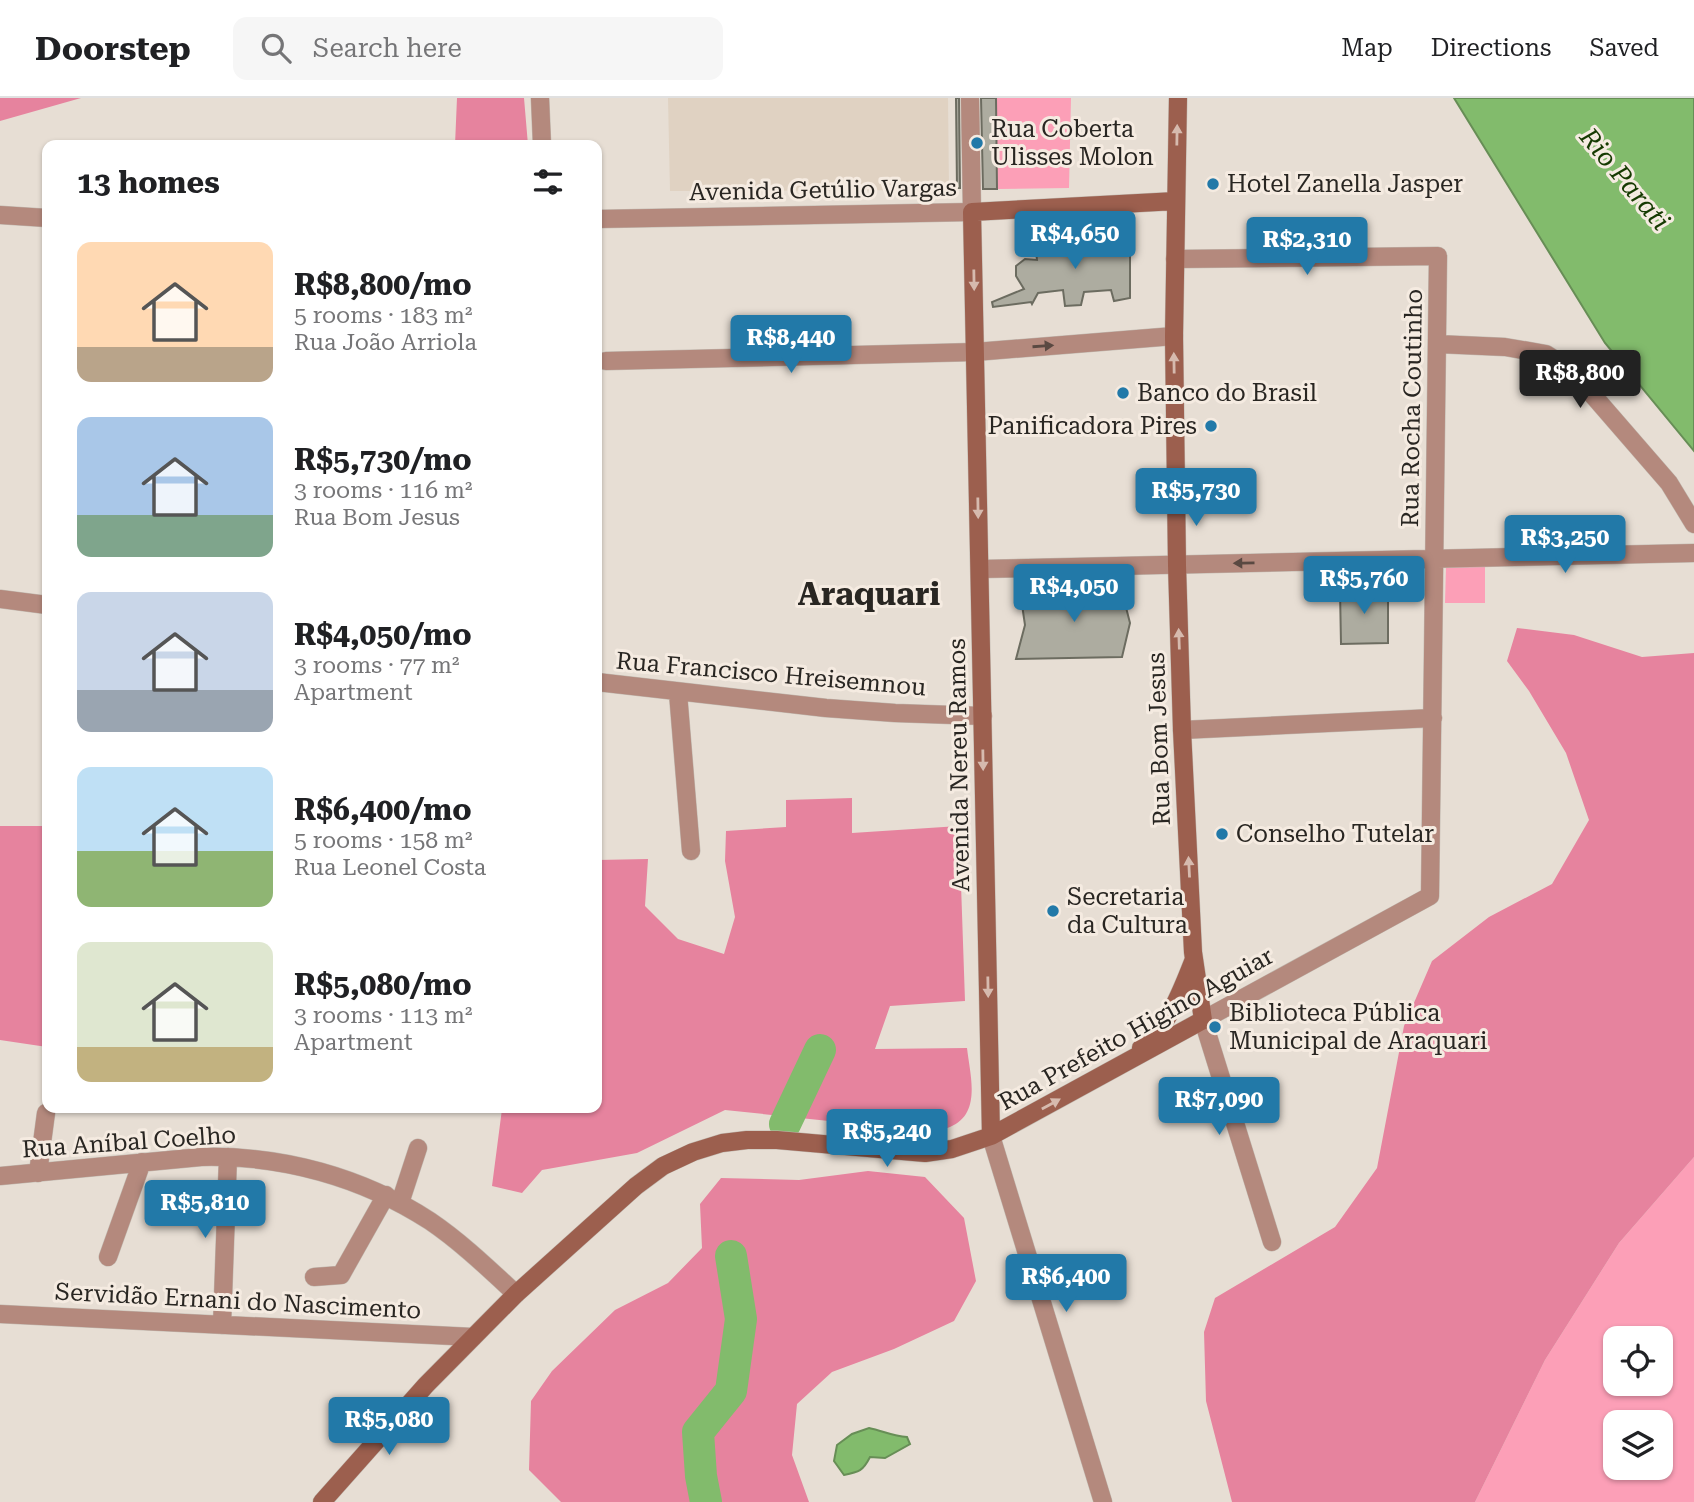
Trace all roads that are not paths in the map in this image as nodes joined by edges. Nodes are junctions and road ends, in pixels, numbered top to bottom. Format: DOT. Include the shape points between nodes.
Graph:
graph roads {
  1 [pos="540,98"];
  2 [pos="970,98"];
  3 [pos="1178,98"];
  4 [pos="542,140"];
  5 [pos="1176,201"];
  6 [pos="972,212"];
  7 [pos="0,215"];
  8 [pos="42,218"];
  9 [pos="602,219"];
  10 [pos="1175,259"];
  11 [pos="1174,336"];
  12 [pos="1437,344"];
  13 [pos="975,352"];
  14 [pos="606,361"];
  15 [pos="1694,524"];
  16 [pos="1694,552"];
  17 [pos="1434,559"];
  18 [pos="1177,565"];
  19 [pos="979,569"];
  20 [pos="0,599"];
  21 [pos="42,604"];
  22 [pos="602,683"];
  23 [pos="678,692"];
  24 [pos="982,716"];
  25 [pos="1433,718"];
  26 [pos="1182,730"];
  27 [pos="691,851"];
  28 [pos="1430,896"];
  29 [pos="1194,959"];
  30 [pos="1203,1020"];
  31 [pos="1115,1069"];
  32 [pos="46,1113"];
  33 [pos="991,1136"];
  34 [pos="418,1148"];
  35 [pos="228,1157"];
  36 [pos="142,1162"];
  37 [pos="38,1173"];
  38 [pos="0,1176"];
  39 [pos="393,1199"];
  40 [pos="1272,1241"];
  41 [pos="108,1257"];
  42 [pos="314,1277"];
  43 [pos="516,1294"];
  44 [pos="0,1314"];
  45 [pos="222,1325"];
  46 [pos="473,1337"];
  47 [pos="322,1502"];
  48 [pos="1103,1502"];
  1 -- 4 [label="street"];
  2 -- 6 [label="street, Avenida Nereu Ramos"];
  5 -- 3 [label="main road, Rua Bom Jesus, one-way"];
  5 -- 6 [label="main road, Avenida Getúlio Vargas"];
  5 -- 10 [label="main road, Rua Bom Jesus"];
  6 -- 9 [label="street, Avenida Getúlio Vargas"];
  6 -- 13 [label="main road, Avenida Nereu Ramos, one-way"];
  7 -- 8 [label="street"];
  10 -- 11 [label="main road, Rua Bom Jesus"];
  10 -- 12 [label="street, Rua Rocha Coutinho" via="1438,256"];
  13 -- 11 [label="street, one-way"];
  18 -- 11 [label="main road, Rua Bom Jesus, one-way"];
  12 -- 15 [label="street" via="1546,354 1571,370 1669,483"];
  12 -- 17 [label="street, Rua Rocha Coutinho"];
  13 -- 14 [label="street"];
  13 -- 19 [label="main road, Avenida Nereu Ramos, one-way"];
  16 -- 17 [label="street"];
  17 -- 18 [label="street, one-way"];
  17 -- 25 [label="street, Rua Rocha Coutinho"];
  18 -- 19 [label="street"];
  26 -- 18 [label="main road, Rua Bom Jesus, one-way"];
  19 -- 24 [label="main road, Avenida Nereu Ramos"];
  20 -- 21 [label="street"];
  22 -- 23 [label="street, Rua Francisco Hreisemnou"];
  23 -- 24 [label="street, Rua Francisco Hreisemnou" via="854,710"];
  23 -- 27 [label="street"];
  24 -- 33 [label="main road, Avenida Nereu Ramos, one-way"];
  25 -- 26 [label="street"];
  25 -- 28 [label="street, Rua Rocha Coutinho"];
  29 -- 26 [label="main road, Rua Bom Jesus, one-way"];
  28 -- 30 [label="street, Rua Prefeito Higino Aguiar"];
  29 -- 30 [label="main road, Rua Bom Jesus"];
  29 -- 31 [label="main road" via="1165,1022 1150,1041"];
  30 -- 31 [label="main road, Rua Prefeito Higino Aguiar"];
  30 -- 40 [label="street, Rua Bom Jesus"];
  33 -- 31 [label="main road, Rua Prefeito Higino Aguiar, one-way"];
  32 -- 37 [label="street"];
  33 -- 43 [label="main road, Rua Prefeito Higino Aguiar" via="925,1153 777,1140 722,1143 694,1152 663,1166 636,1186"];
  33 -- 48 [label="street"];
  34 -- 39 [label="street"];
  35 -- 36 [label="street, Rua Aníbal Coelho"];
  35 -- 39 [label="street, Rua Aníbal Coelho" via="349,1180"];
  35 -- 45 [label="street"];
  36 -- 37 [label="street, Rua Aníbal Coelho"];
  36 -- 41 [label="street"];
  37 -- 38 [label="street, Rua Aníbal Coelho"];
  39 -- 42 [label="street" via="341,1275"];
  39 -- 43 [label="street, Rua Aníbal Coelho" via="432,1222"];
  43 -- 46 [label="main road, Rua Prefeito Higino Aguiar"];
  44 -- 45 [label="street, Servidão Ernani do Nascimento"];
  45 -- 46 [label="street, Servidão Ernani do Nascimento"];
  46 -- 47 [label="main road, Rua Prefeito Higino Aguiar"];
}
